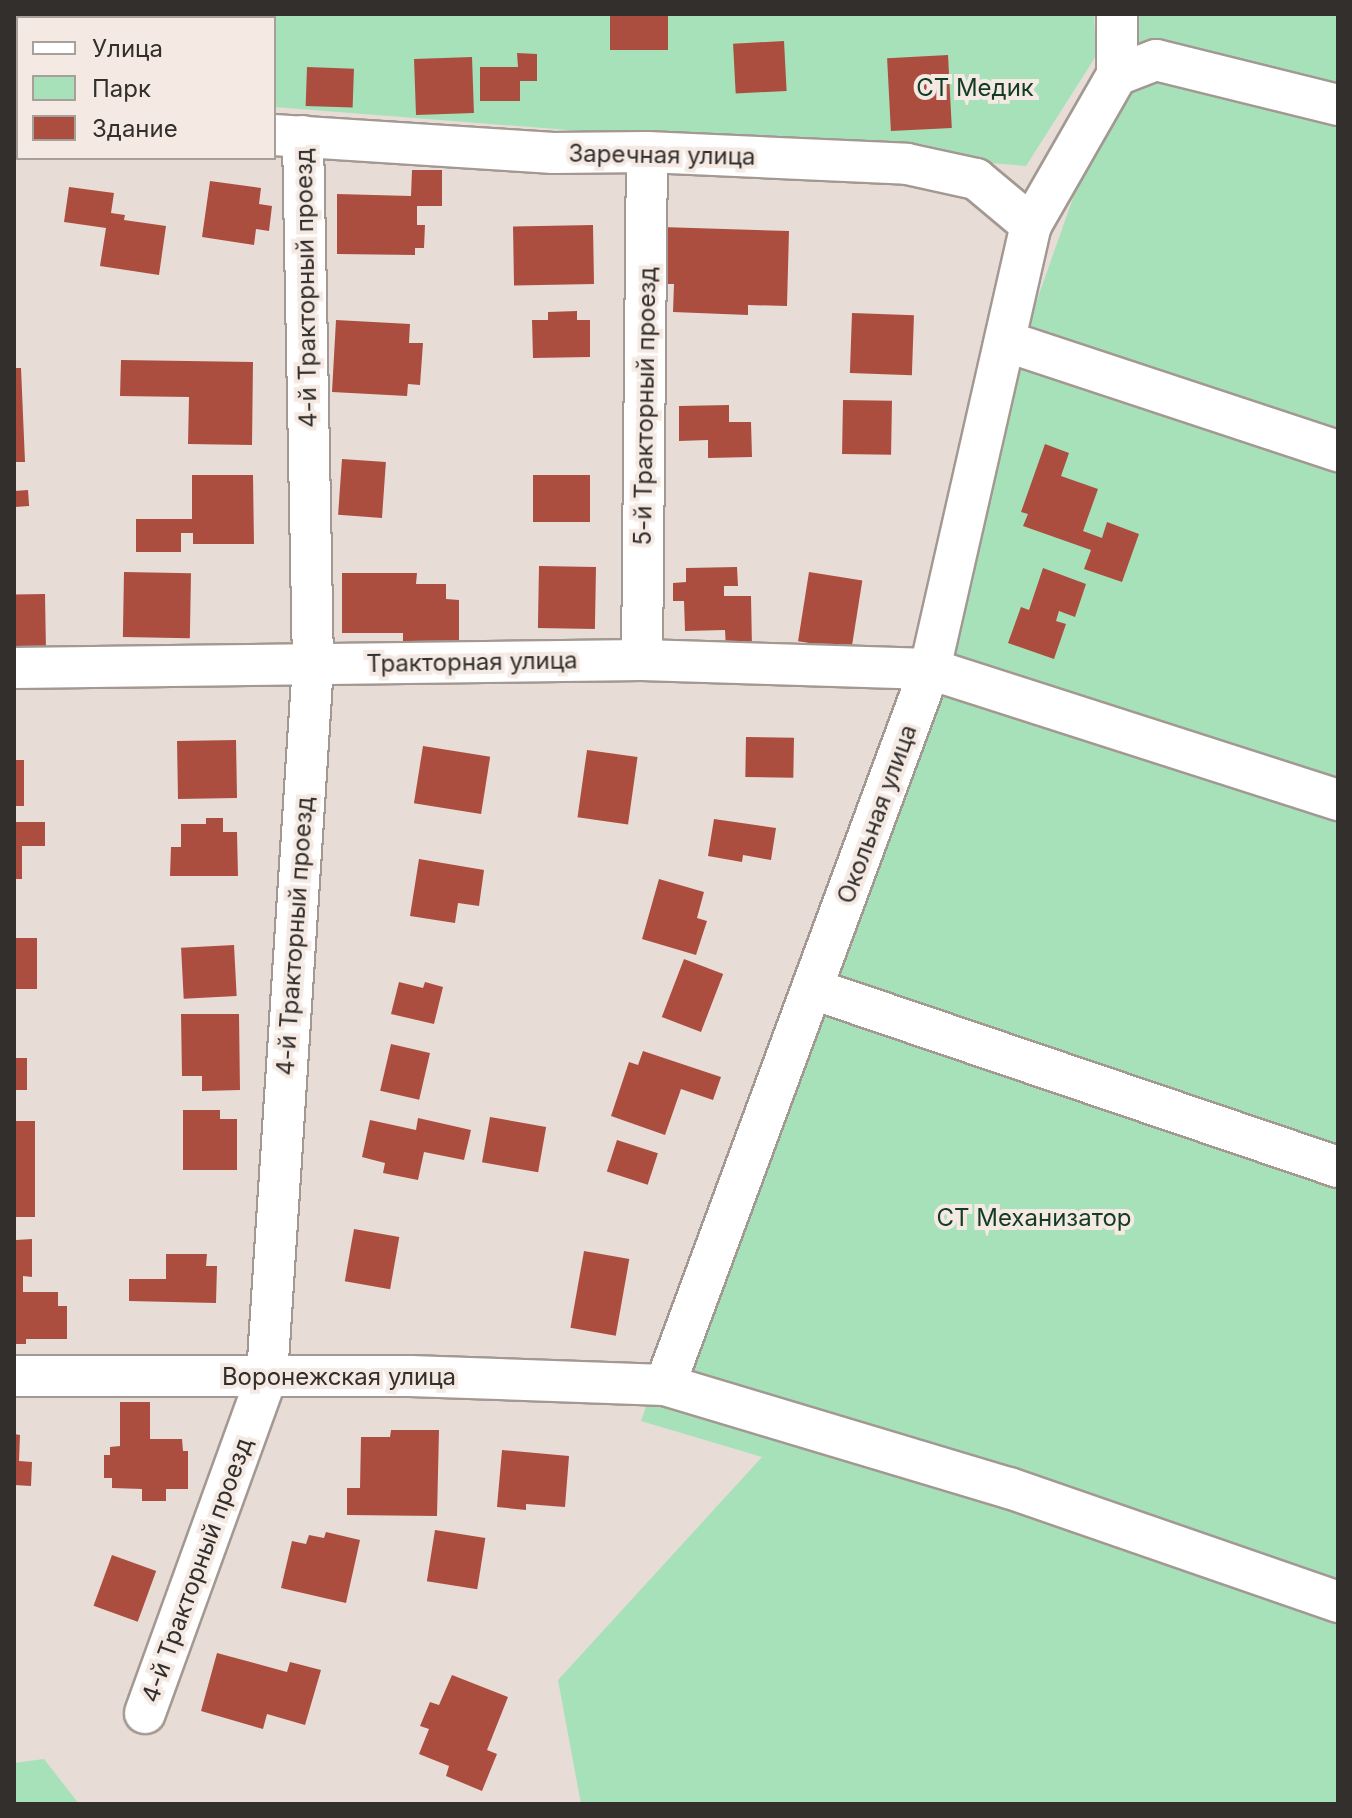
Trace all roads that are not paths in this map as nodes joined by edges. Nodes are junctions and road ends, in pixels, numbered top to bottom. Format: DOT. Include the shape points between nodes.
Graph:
graph roads {
  1 [pos="1117,14"];
  2 [pos="1117,75"];
  3 [pos="1338,105"];
  4 [pos="288,136"];
  5 [pos="647,152"];
  6 [pos="1031,225"];
  7 [pos="1005,341"];
  8 [pos="1338,451"];
  9 [pos="642,660"];
  10 [pos="313,664"];
  11 [pos="14,668"];
  12 [pos="930,669"];
  13 [pos="1338,800"];
  14 [pos="813,989"];
  15 [pos="1338,1167"];
  16 [pos="14,1376"];
  17 [pos="267,1376"];
  18 [pos="665,1385"];
  19 [pos="1338,1602"];
  20 [pos="145,1713"];
  1 -- 2 [label="street"];
  2 -- 3 [label="street" via="1156,60"];
  2 -- 6 [label="street, Окольная улица"];
  4 -- 5 [label="street, Заречная улица" via="553,153"];
  4 -- 10 [label="street, 4-й Тракторный проезд"];
  5 -- 6 [label="street, Заречная улица" via="907,164 976,179"];
  5 -- 9 [label="street, 5-й Тракторный проезд"];
  6 -- 7 [label="street, Окольная улица"];
  7 -- 8 [label="street"];
  7 -- 12 [label="street, Окольная улица"];
  9 -- 10 [label="street, Тракторная улица"];
  9 -- 12 [label="street, Тракторная улица"];
  10 -- 11 [label="street, Тракторная улица"];
  10 -- 17 [label="street, 4-й Тракторный проезд"];
  12 -- 13 [label="street, Тракторная улица"];
  12 -- 14 [label="street, Окольная улица"];
  14 -- 15 [label="street"];
  14 -- 18 [label="street, Окольная улица"];
  16 -- 17 [label="street, Воронежская улица"];
  17 -- 18 [label="street, Воронежская улица"];
  17 -- 20 [label="street, 4-й Тракторный проезд"];
  18 -- 19 [label="street, Воронежская улица" via="1009,1488"];
}
